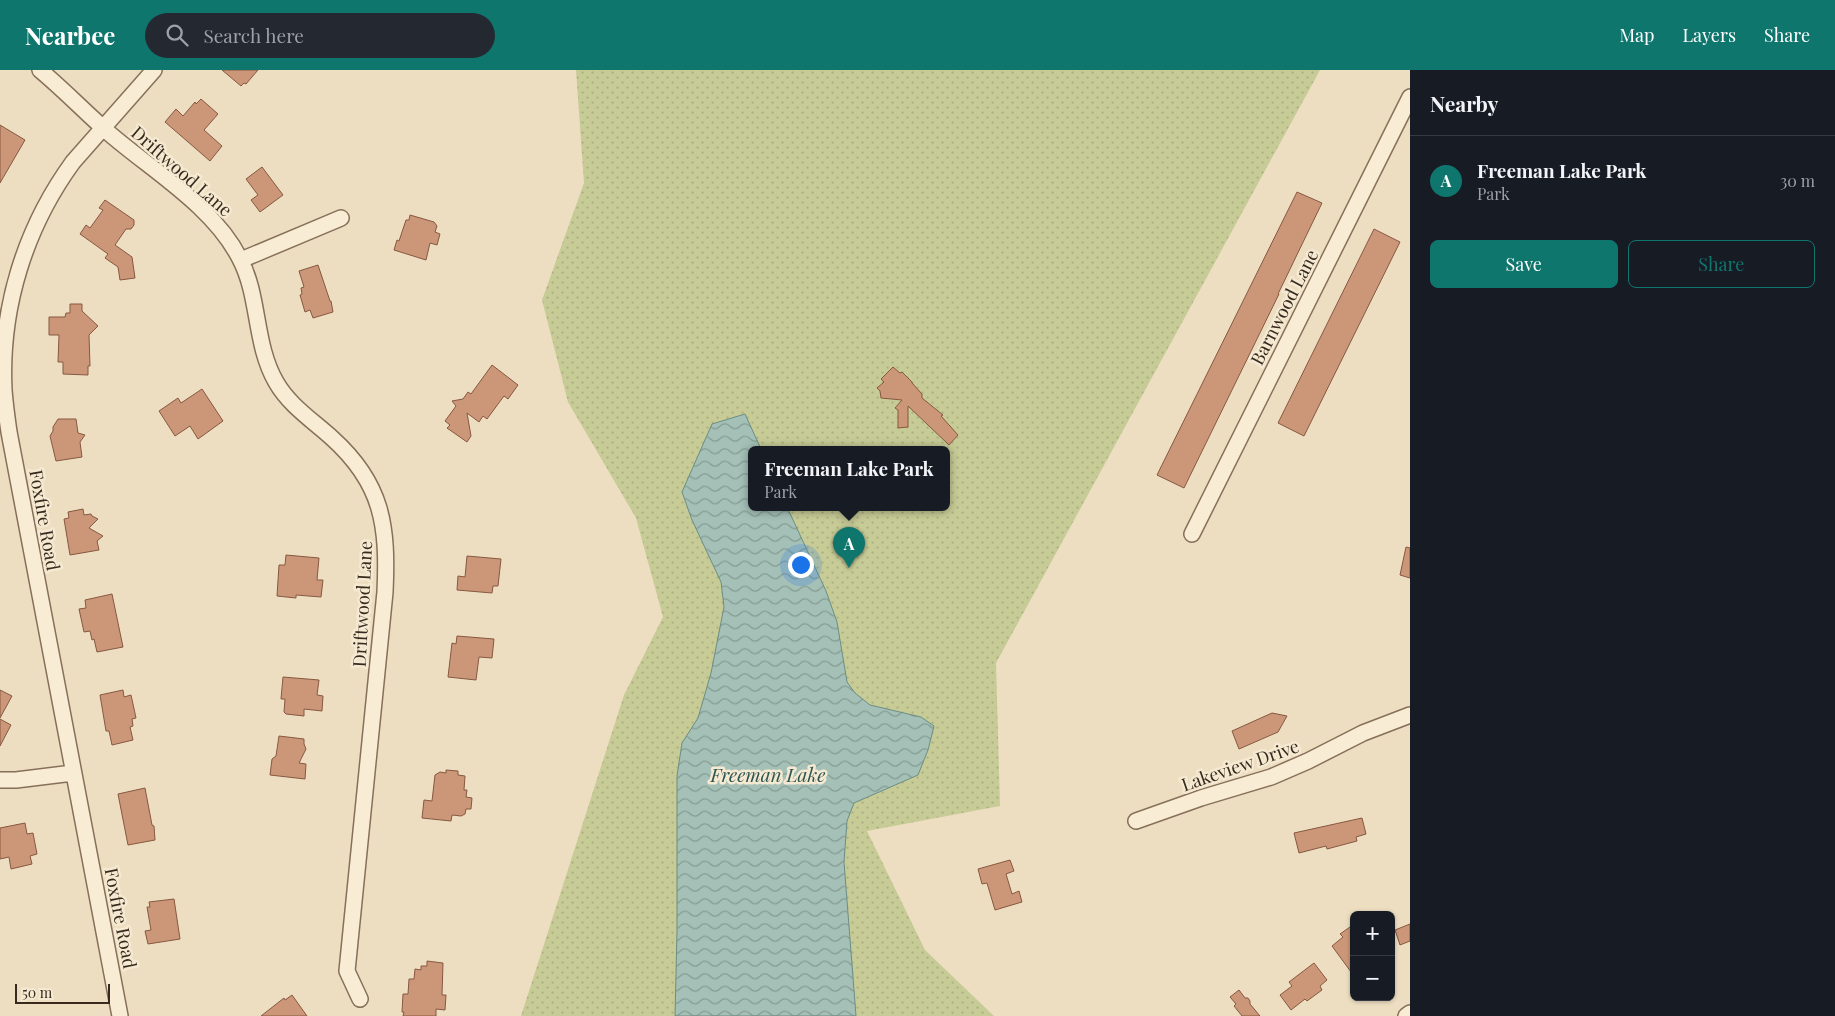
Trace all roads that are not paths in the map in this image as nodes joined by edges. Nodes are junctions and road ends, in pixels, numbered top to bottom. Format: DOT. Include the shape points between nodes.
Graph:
graph roads {
  1 [pos="40,70"];
  2 [pos="154,70"];
  3 [pos="1410,97"];
  4 [pos="103,127"];
  5 [pos="341,218"];
  6 [pos="241,260"];
  7 [pos="1192,534"];
  8 [pos="1410,715"];
  9 [pos="73,773"];
  10 [pos="0,780"];
  11 [pos="1136,821"];
  12 [pos="360,999"];
  13 [pos="1410,1013"];
  14 [pos="120,1016"];
  15 [pos="1406,1016"];
  1 -- 4 [label="street, Driftwood Lane"];
  2 -- 4 [label="street, Foxfire Road"];
  3 -- 7 [label="street, Barnwood Lane"];
  4 -- 6 [label="street, Driftwood Lane" via="211,218"];
  4 -- 9 [label="street, Foxfire Road" via="62,177 28,243 11,297 4,351 9,432"];
  5 -- 6 [label="street"];
  6 -- 12 [label="street, Driftwood Lane" via="266,361 276,382 293,405 332,438 356,464 373,490 383,519 385,592 348,972"];
  8 -- 11 [label="street, Lakeview Drive" via="1363,733 1272,777"];
  9 -- 10 [label="street"];
  9 -- 14 [label="street, Foxfire Road"];
  13 -- 15 [label="street"];
}
